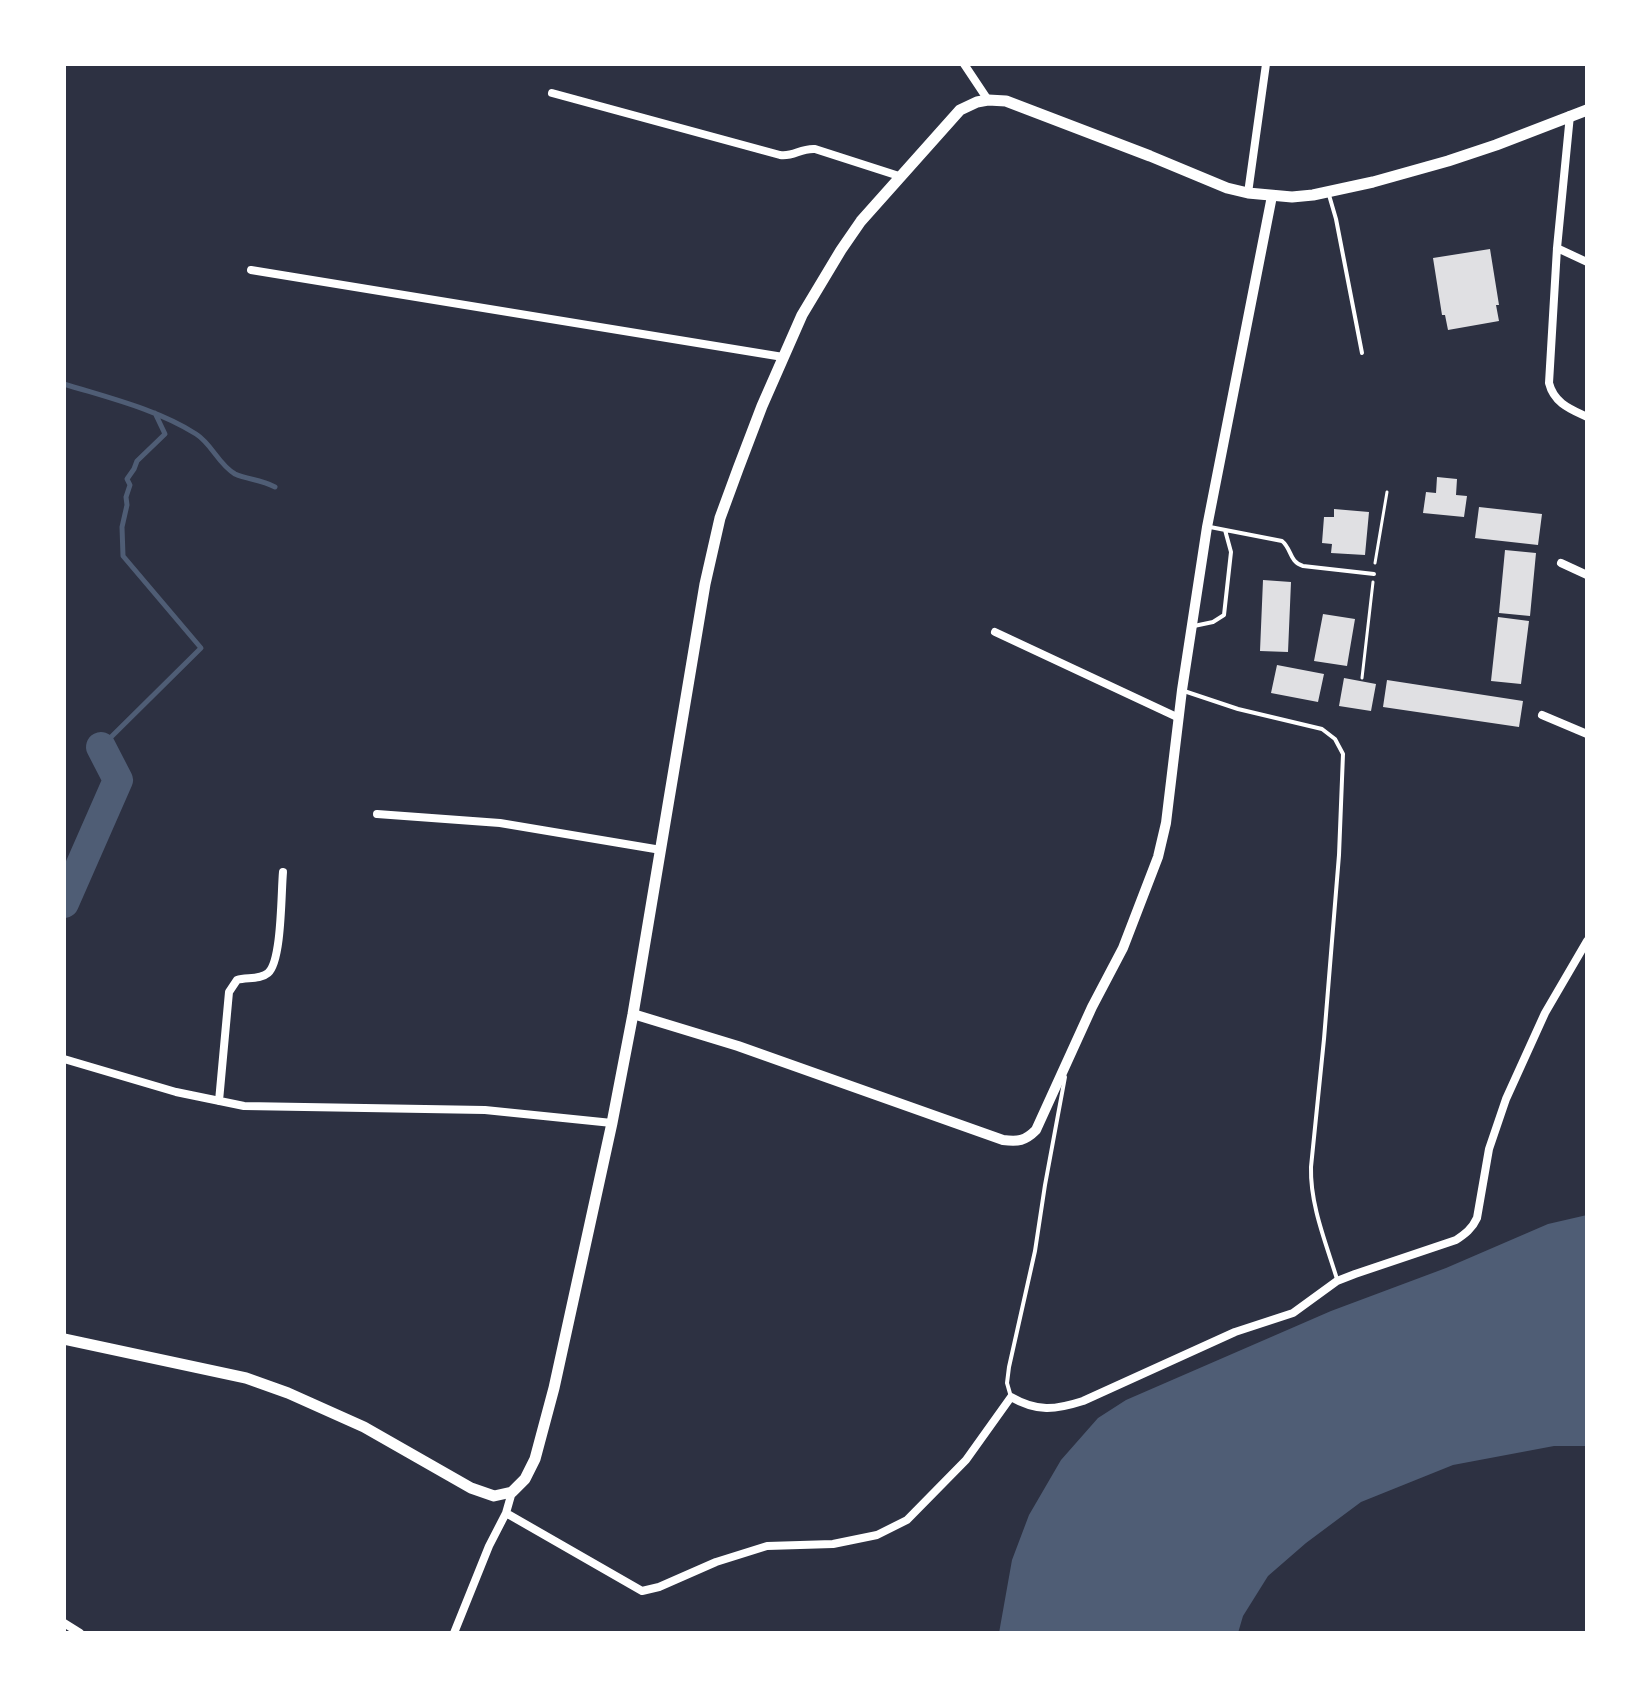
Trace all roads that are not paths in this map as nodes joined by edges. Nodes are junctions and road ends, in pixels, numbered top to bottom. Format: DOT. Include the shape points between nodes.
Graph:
graph roads {
  1 [pos="964,64"];
  2 [pos="1266,64"];
  3 [pos="552,93"];
  4 [pos="988,100"];
  5 [pos="1587,110"];
  6 [pos="1570,115"];
  7 [pos="899,176"];
  8 [pos="1328,192"];
  9 [pos="1248,193"];
  10 [pos="1272,196"];
  11 [pos="1557,248"];
  12 [pos="1587,262"];
  13 [pos="251,270"];
  14 [pos="1362,353"];
  15 [pos="783,357"];
  16 [pos="1587,417"];
  17 [pos="1207,527"];
  18 [pos="1225,530"];
  19 [pos="1561,563"];
  20 [pos="1374,574"];
  21 [pos="1587,575"];
  22 [pos="1191,626"];
  23 [pos="995,632"];
  24 [pos="1182,690"];
  25 [pos="1542,715"];
  26 [pos="1179,718"];
  27 [pos="1587,734"];
  28 [pos="377,814"];
  29 [pos="661,850"];
  30 [pos="283,872"];
  31 [pos="1587,941"];
  32 [pos="633,1014"];
  33 [pos="64,1059"];
  34 [pos="1067,1063"];
  35 [pos="219,1101"];
  36 [pos="612,1123"];
  37 [pos="1337,1281"];
  38 [pos="64,1339"];
  39 [pos="1011,1397"];
  40 [pos="512,1492"];
  41 [pos="506,1513"];
  42 [pos="64,1623"];
  43 [pos="80,1633"];
  44 [pos="454,1633"];
  1 -- 4 [label="street"];
  2 -- 9 [label="street"];
  3 -- 7 [label="street" via="780,155 815,149"];
  4 -- 7 [label="main road" via="960,110"];
  4 -- 9 [label="main road" via="1006,101"];
  5 -- 6 [label="main road"];
  6 -- 8 [label="main road" via="1472,153"];
  6 -- 11 [label="street"];
  7 -- 15 [label="main road" via="841,250"];
  8 -- 10 [label="main road"];
  8 -- 14 [label="lane"];
  9 -- 10 [label="main road"];
  10 -- 17 [label="street"];
  11 -- 12 [label="street"];
  11 -- 16 [label="street" via="1549,383 1564,405"];
  13 -- 15 [label="street"];
  15 -- 29 [label="main road" via="720,518"];
  17 -- 18 [label="lane"];
  17 -- 22 [label="street"];
  18 -- 20 [label="lane" via="1282,541 1298,564"];
  18 -- 22 [label="lane" via="1231,552 1224,615"];
  19 -- 21 [label="street"];
  22 -- 24 [label="street"];
  23 -- 26 [label="street"];
  24 -- 26 [label="street"];
  24 -- 37 [label="lane" via="1322,729 1343,754 1311,1183"];
  25 -- 27 [label="street"];
  26 -- 34 [label="street" via="1158,857 1123,948"];
  28 -- 29 [label="street" via="500,823"];
  29 -- 32 [label="main road"];
  30 -- 35 [label="street" via="277,956 270,972 237,980 229,992"];
  31 -- 37 [label="street" via="1545,1013 1506,1099 1473,1226 1456,1240"];
  32 -- 34 [label="street" via="1016,1142 1036,1130"];
  32 -- 36 [label="main road"];
  33 -- 35 [label="street"];
  34 -- 39 [label="lane" via="1009,1367"];
  35 -- 36 [label="street" via="260,1107 485,1110"];
  36 -- 40 [label="main road" via="535,1459"];
  37 -- 39 [label="street" via="1293,1313 1235,1332 1083,1401 1044,1409"];
  38 -- 40 [label="main road" via="246,1378 350,1421 471,1488 494,1496"];
  39 -- 41 [label="street" via="966,1460 907,1520 877,1535 833,1544 767,1546 642,1591"];
  40 -- 41 [label="street"];
  41 -- 44 [label="street"];
  42 -- 43 [label="street"];
}
